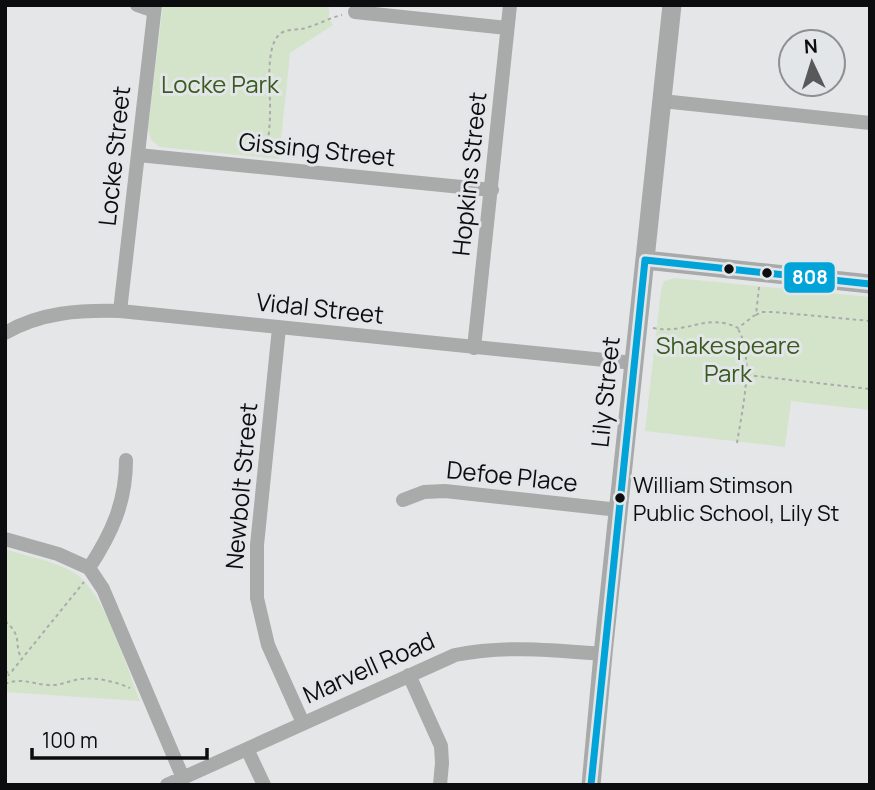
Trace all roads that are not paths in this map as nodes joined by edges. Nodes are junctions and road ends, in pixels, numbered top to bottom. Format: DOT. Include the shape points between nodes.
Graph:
graph roads {
  1 [pos="137,5"];
  2 [pos="510,5"];
  3 [pos="672,5"];
  4 [pos="154,8"];
  5 [pos="355,12"];
  6 [pos="507,28"];
  7 [pos="663,101"];
  8 [pos="870,123"];
  9 [pos="138,155"];
  10 [pos="492,190"];
  11 [pos="645,260"];
  12 [pos="870,284"];
  13 [pos="120,311"];
  14 [pos="279,328"];
  15 [pos="5,332"];
  16 [pos="474,348"];
  17 [pos="634,363"];
  18 [pos="126,460"];
  19 [pos="403,500"];
  20 [pos="619,510"];
  21 [pos="5,539"];
  22 [pos="91,571"];
  23 [pos="603,654"];
  24 [pos="409,674"];
  25 [pos="303,723"];
  26 [pos="247,749"];
  27 [pos="183,778"];
  28 [pos="167,785"];
  29 [pos="264,785"];
  30 [pos="440,785"];
  31 [pos="592,785"];
  1 -- 4 [label="street"];
  2 -- 6 [label="street, Hopkins Street"];
  3 -- 7 [label="street, Lily Street"];
  4 -- 9 [label="street, Locke Street"];
  5 -- 6 [label="street"];
  6 -- 10 [label="street, Hopkins Street"];
  7 -- 8 [label="street"];
  7 -- 11 [label="street, Lily Street"];
  9 -- 10 [label="street, Gissing Street"];
  9 -- 13 [label="street, Locke Street"];
  10 -- 16 [label="street, Hopkins Street"];
  11 -- 12 [label="street"];
  11 -- 17 [label="street, Lily Street"];
  13 -- 14 [label="street, Vidal Street"];
  13 -- 15 [label="street, Vidal Street" via="79,310"];
  14 -- 16 [label="street, Vidal Street"];
  14 -- 25 [label="street, Newbolt Street" via="257,545 257,598 268,645"];
  16 -- 17 [label="street, Vidal Street"];
  17 -- 20 [label="street, Lily Street"];
  18 -- 22 [label="street" via="120,508"];
  19 -- 20 [label="street, Defoe Place" via="444,491"];
  20 -- 23 [label="street, Lily Street"];
  21 -- 22 [label="street" via="58,554"];
  22 -- 27 [label="street" via="103,589"];
  23 -- 24 [label="street, Marvell Road" via="486,649 455,655"];
  23 -- 31 [label="street, Lily Street"];
  24 -- 25 [label="street, Marvell Road"];
  24 -- 30 [label="street" via="441,746"];
  25 -- 26 [label="street, Marvell Road"];
  26 -- 27 [label="street, Marvell Road"];
  26 -- 29 [label="street"];
  27 -- 28 [label="street, Marvell Road"];
}
